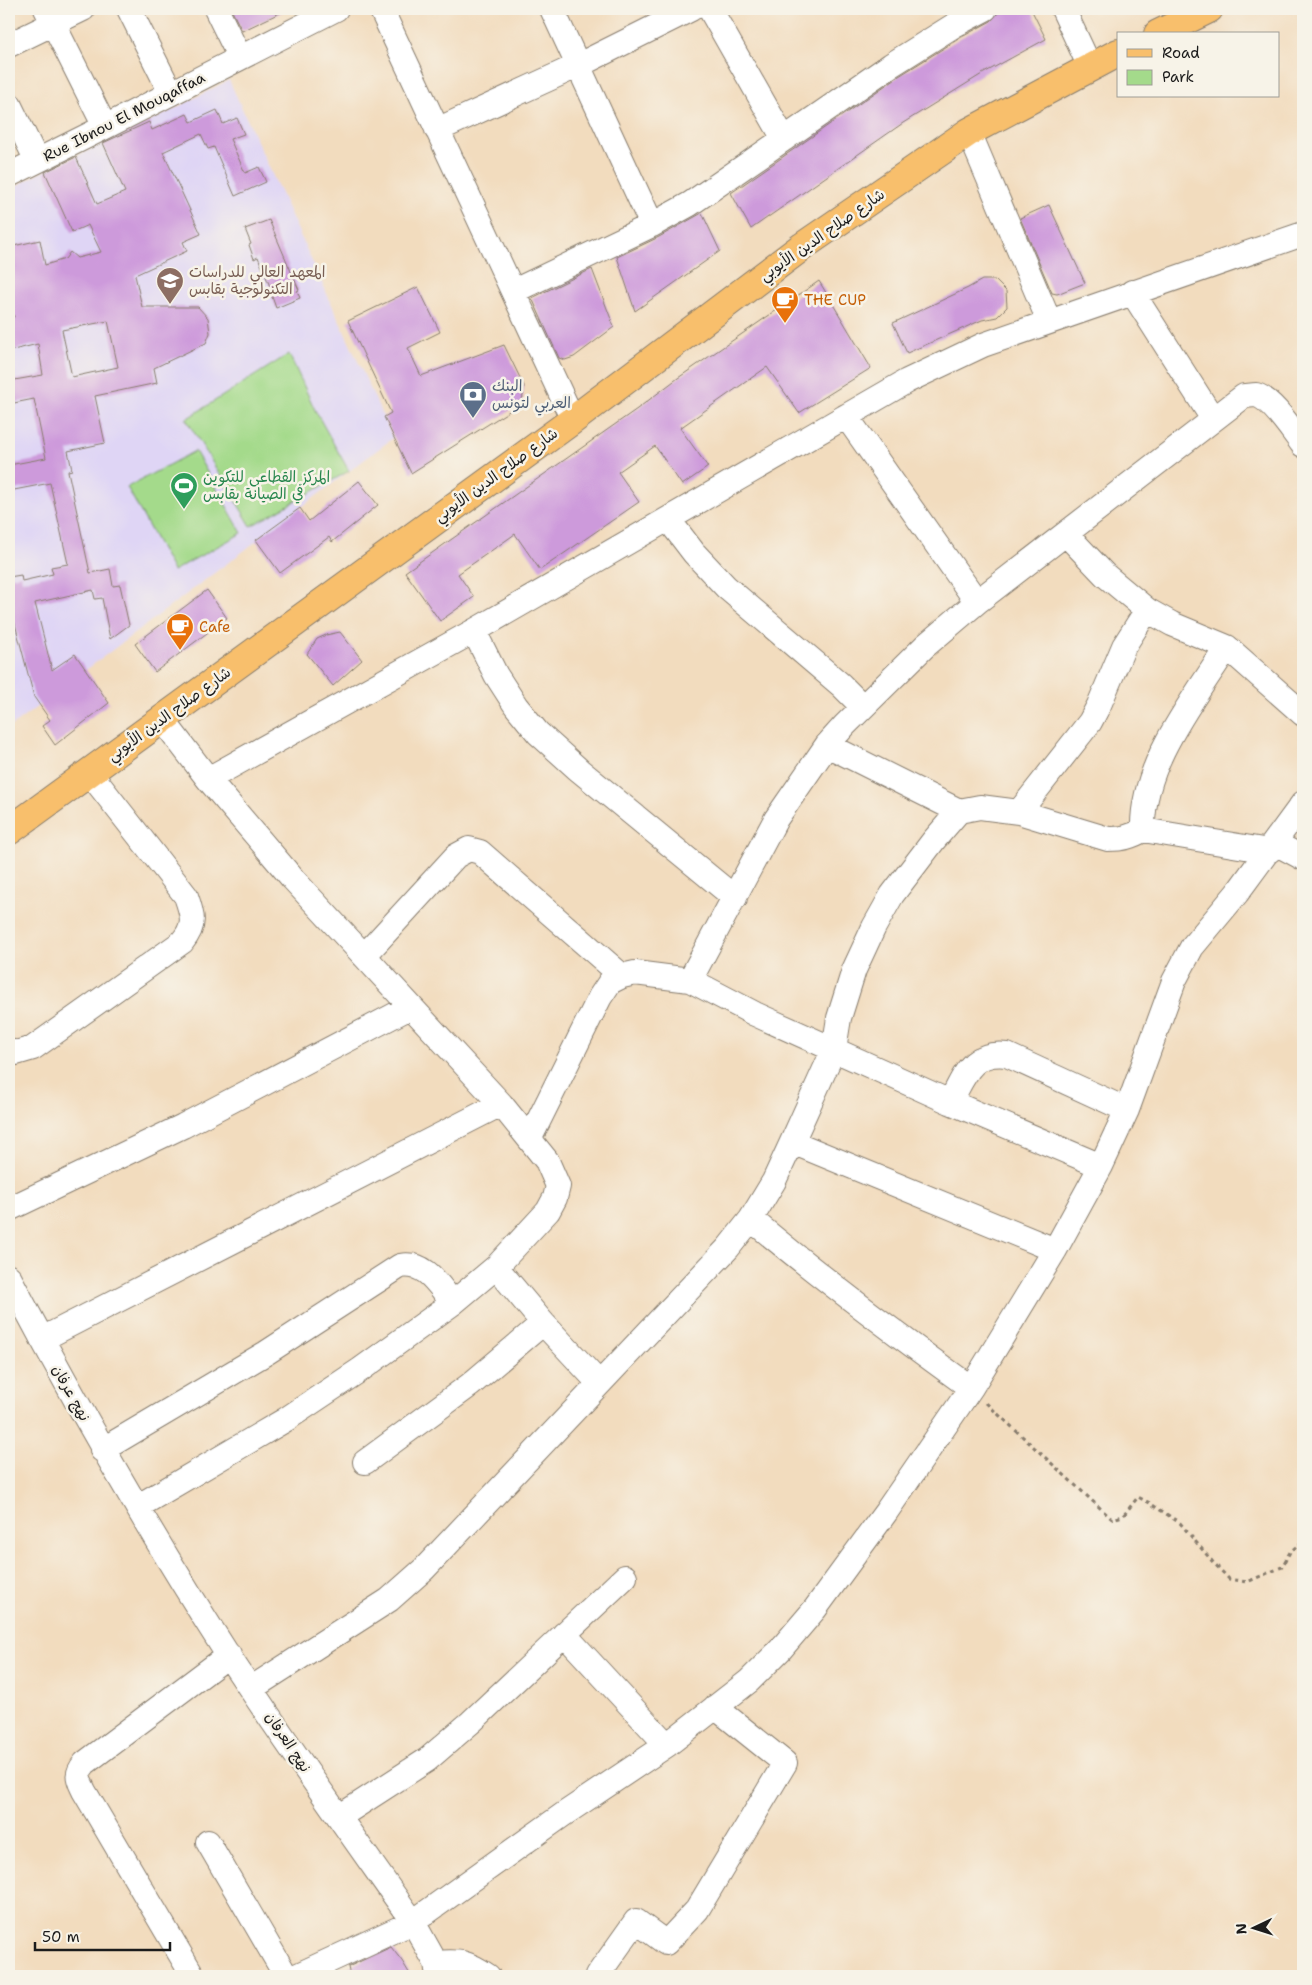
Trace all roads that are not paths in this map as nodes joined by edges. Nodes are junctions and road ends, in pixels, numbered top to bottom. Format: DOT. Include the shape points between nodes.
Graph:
graph roads {
  1 [pos="83,9"];
  2 [pos="129,9"];
  3 [pos="216,9"];
  4 [pos="336,9"];
  5 [pos="381,9"];
  6 [pos="552,9"];
  7 [pos="691,9"];
  8 [pos="710,9"];
  9 [pos="985,9"];
  10 [pos="1063,9"];
  11 [pos="1209,9"];
  12 [pos="50,16"];
  13 [pos="1162,32"];
  14 [pos="9,45"];
  15 [pos="1117,54"];
  16 [pos="240,58"];
  17 [pos="579,65"];
  18 [pos="1090,67"];
  19 [pos="171,94"];
  20 [pos="9,104"];
  21 [pos="105,128"];
  22 [pos="437,130"];
  23 [pos="969,132"];
  24 [pos="784,139"];
  25 [pos="37,161"];
  26 [pos="9,175"];
  27 [pos="652,225"];
  28 [pos="1303,234"];
  29 [pos="514,291"];
  30 [pos="1132,292"];
  31 [pos="1049,321"];
  32 [pos="846,416"];
  33 [pos="1214,419"];
  34 [pos="573,420"];
  35 [pos="1303,445"];
  36 [pos="668,519"];
  37 [pos="1066,534"];
  38 [pos="977,602"];
  39 [pos="1147,610"];
  40 [pos="474,631"];
  41 [pos="1227,647"];
  42 [pos="862,707"];
  43 [pos="1303,714"];
  44 [pos="162,719"];
  45 [pos="827,746"];
  46 [pos="90,772"];
  47 [pos="208,779"];
  48 [pos="1303,803"];
  49 [pos="959,811"];
  50 [pos="1019,812"];
  51 [pos="15,821"];
  52 [pos="1143,830"];
  53 [pos="1272,847"];
  54 [pos="1303,858"];
  55 [pos="735,898"];
  56 [pos="364,956"];
  57 [pos="622,976"];
  58 [pos="690,980"];
  59 [pos="410,1007"];
  60 [pos="834,1049"];
  61 [pos="9,1051"];
  62 [pos="950,1102"];
  63 [pos="501,1104"];
  64 [pos="1127,1110"];
  65 [pos="530,1138"];
  66 [pos="792,1142"];
  67 [pos="1102,1166"];
  68 [pos="9,1209"];
  69 [pos="752,1219"];
  70 [pos="1055,1250"];
  71 [pos="496,1267"];
  72 [pos="9,1277"];
  73 [pos="453,1303"];
  74 [pos="543,1323"];
  75 [pos="42,1339"];
  76 [pos="599,1384"];
  77 [pos="971,1388"];
  78 [pos="102,1450"];
  79 [pos="365,1462"];
  80 [pos="137,1507"];
  81 [pos="624,1577"];
  82 [pos="564,1634"];
  83 [pos="229,1655"];
  84 [pos="252,1688"];
  85 [pos="715,1707"];
  86 [pos="667,1745"];
  87 [pos="339,1817"];
  88 [pos="208,1842"];
  89 [pos="413,1922"];
  90 [pos="437,1969"];
  91 [pos="193,1976"];
  92 [pos="286,1976"];
  93 [pos="296,1976"];
  94 [pos="488,1976"];
  95 [pos="597,1976"];
  1 -- 12 [label="street"];
  2 -- 19 [label="street"];
  3 -- 16 [label="street"];
  4 -- 16 [label="street, Rue Ibnou El Mouqaffaa"];
  5 -- 22 [label="street"];
  6 -- 17 [label="street"];
  7 -- 17 [label="street"];
  8 -- 24 [label="street"];
  9 -- 24 [label="street" via="891,64"];
  10 -- 18 [label="street"];
  11 -- 13 [label="main road"];
  12 -- 14 [label="street"];
  12 -- 21 [label="street"];
  15 -- 18 [label="main road, شارع صلاح الدين الأيوبي"];
  16 -- 19 [label="street, Rue Ibnou El Mouqaffaa"];
  17 -- 22 [label="street"];
  17 -- 27 [label="street"];
  18 -- 23 [label="main road, شارع صلاح الدين الأيوبي"];
  19 -- 21 [label="street, Rue Ibnou El Mouqaffaa"];
  20 -- 25 [label="street"];
  21 -- 25 [label="street, Rue Ibnou El Mouqaffaa"];
  22 -- 29 [label="street"];
  23 -- 31 [label="street"];
  23 -- 34 [label="main road, شارع صلاح الدين الأيوبي" via="803,246"];
  24 -- 27 [label="street" via="690,204"];
  25 -- 26 [label="street, Rue Ibnou El Mouqaffaa"];
  27 -- 29 [label="street"];
  28 -- 30 [label="street"];
  29 -- 34 [label="street"];
  30 -- 31 [label="street"];
  30 -- 33 [label="street"];
  31 -- 32 [label="street" via="983,345 908,381"];
  32 -- 36 [label="street"];
  32 -- 38 [label="street"];
  33 -- 35 [label="street" via="1244,396 1255,395 1272,406"];
  33 -- 37 [label="street"];
  34 -- 44 [label="main road, شارع صلاح الدين الأيوبي"];
  36 -- 40 [label="street"];
  36 -- 42 [label="street" via="726,587 841,685"];
  37 -- 38 [label="street"];
  37 -- 39 [label="street" via="1105,575"];
  38 -- 42 [label="street" via="925,646"];
  39 -- 41 [label="street"];
  39 -- 50 [label="street" via="1124,646 1090,722"];
  40 -- 47 [label="street"];
  40 -- 55 [label="street" via="496,675 538,732 579,770"];
  41 -- 43 [label="street"];
  41 -- 52 [label="street" via="1156,765 1144,802"];
  42 -- 45 [label="street"];
  44 -- 46 [label="main road, شارع صلاح الدين الأيوبي"];
  44 -- 47 [label="street"];
  45 -- 49 [label="street"];
  45 -- 55 [label="street" via="776,820"];
  46 -- 51 [label="main road, شارع صلاح الدين الأيوبي"];
  46 -- 61 [label="street" via="186,896 192,913 191,930 182,942 33,1048 16,1053"];
  47 -- 56 [label="street" via="293,880"];
  48 -- 53 [label="street"];
  49 -- 50 [label="street" via="980,807"];
  49 -- 60 [label="street" via="892,896 874,927 854,970 838,1018"];
  50 -- 52 [label="street" via="1108,840 1122,839"];
  52 -- 53 [label="street"];
  53 -- 54 [label="street"];
  53 -- 64 [label="street" via="1192,947 1174,981"];
  55 -- 58 [label="street"];
  56 -- 57 [label="street" via="456,856 470,849 480,852"];
  56 -- 59 [label="street"];
  57 -- 58 [label="street" via="635,973"];
  57 -- 65 [label="street" via="610,982 600,997"];
  58 -- 60 [label="street" via="755,1014"];
  59 -- 63 [label="street"];
  59 -- 68 [label="street" via="183,1126"];
  60 -- 62 [label="street"];
  60 -- 66 [label="street"];
  62 -- 64 [label="street" via="968,1069 976,1061 995,1053 1008,1055"];
  62 -- 67 [label="street"];
  63 -- 65 [label="street"];
  63 -- 75 [label="street"];
  64 -- 67 [label="street"];
  65 -- 71 [label="street" via="554,1174 558,1186 555,1198 548,1211"];
  66 -- 69 [label="street"];
  66 -- 70 [label="street"];
  67 -- 70 [label="street"];
  69 -- 76 [label="street"];
  69 -- 77 [label="street" via="873,1317"];
  70 -- 77 [label="street"];
  71 -- 73 [label="street"];
  71 -- 74 [label="street"];
  72 -- 75 [label="street, نهج عرفان"];
  73 -- 78 [label="street" via="425,1270 409,1264 400,1266 266,1353"];
  73 -- 80 [label="street" via="285,1420"];
  74 -- 76 [label="street"];
  74 -- 79 [label="street" via="470,1385"];
  75 -- 78 [label="street, نهج عرفان"];
  76 -- 84 [label="street" via="424,1570 388,1600"];
  77 -- 85 [label="street" via="815,1609 749,1681"];
  78 -- 80 [label="street, نهج عرفان"];
  80 -- 83 [label="street, نهج العرفان"];
  81 -- 82 [label="street"];
  82 -- 86 [label="street"];
  82 -- 87 [label="street" via="427,1760"];
  83 -- 84 [label="street, نهج العرفان"];
  83 -- 91 [label="street" via="85,1763 77,1776"];
  84 -- 87 [label="street, نهج العرفان"];
  85 -- 86 [label="street"];
  85 -- 95 [label="street" via="785,1763 697,1910 666,1943 636,1921"];
  86 -- 89 [label="street"];
  87 -- 89 [label="street, نهج العرفان"];
  88 -- 92 [label="street"];
  89 -- 90 [label="street, نهج العرفان"];
  89 -- 93 [label="street"];
  90 -- 94 [label="street" via="459,1961"];
}
